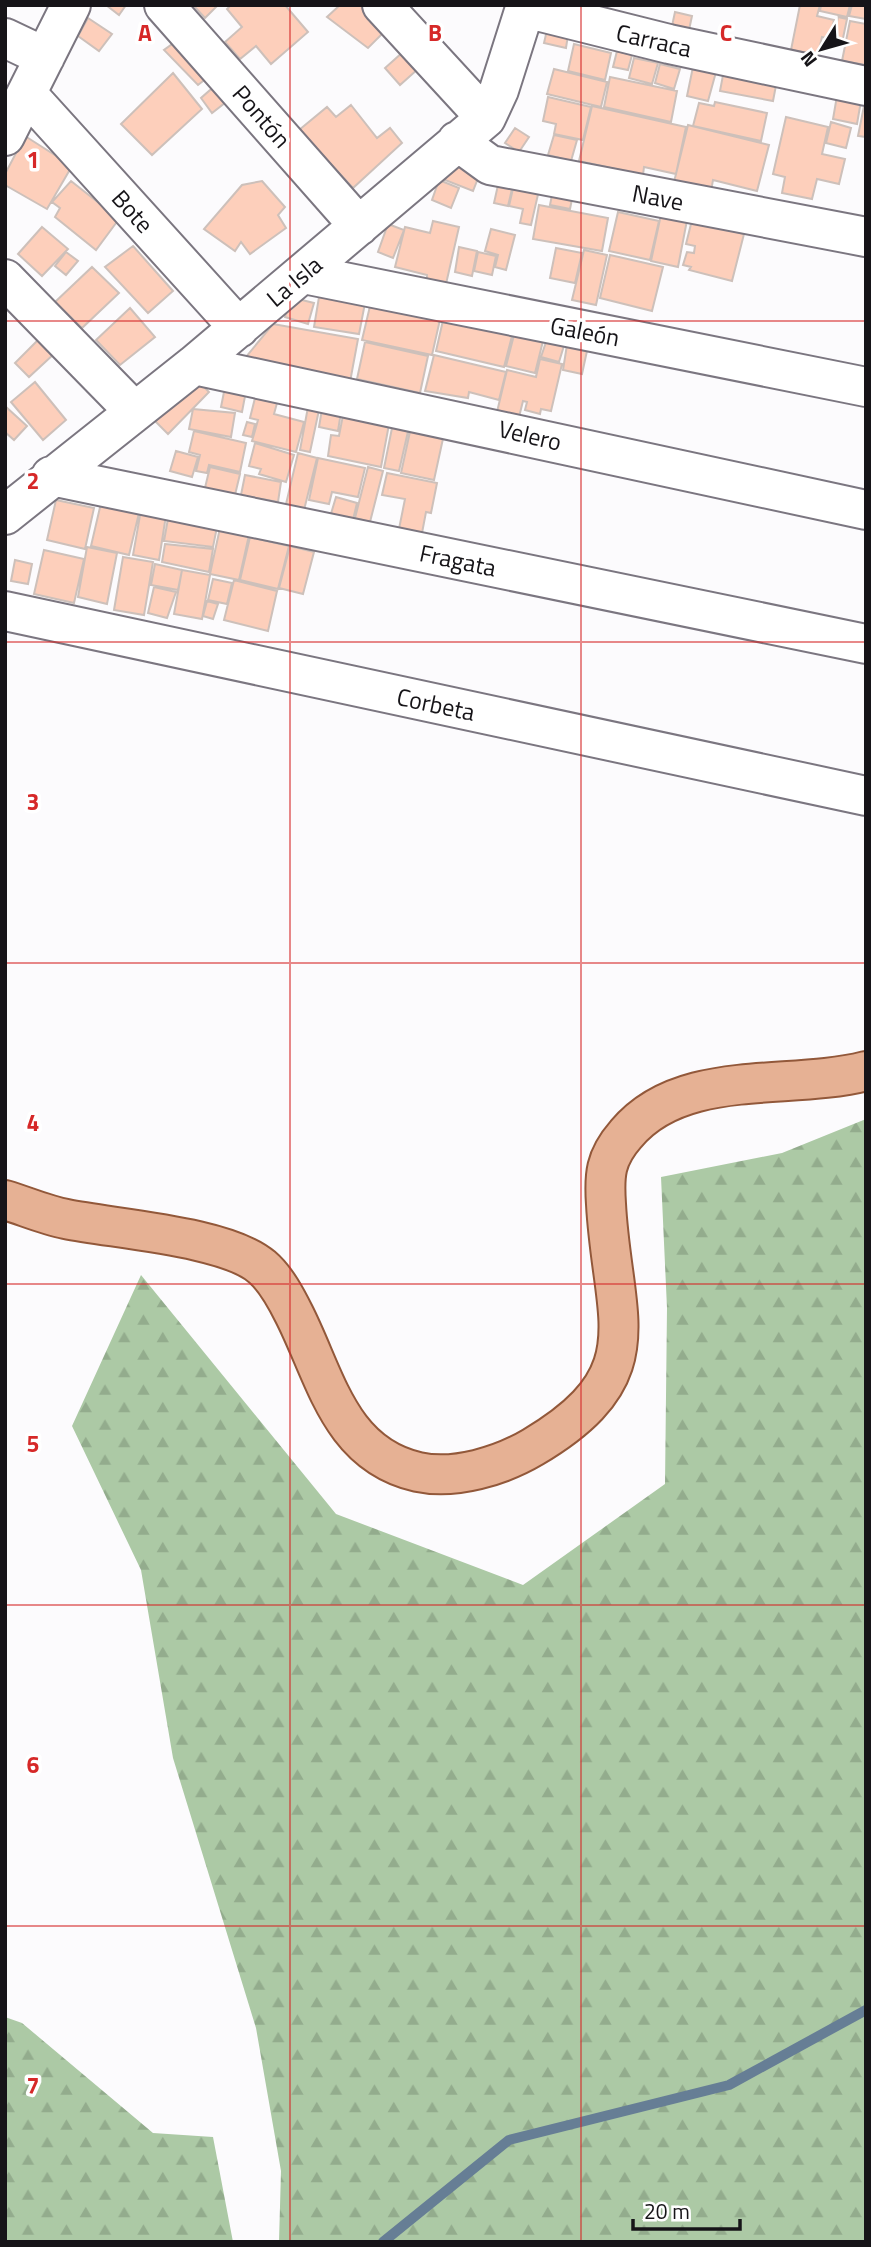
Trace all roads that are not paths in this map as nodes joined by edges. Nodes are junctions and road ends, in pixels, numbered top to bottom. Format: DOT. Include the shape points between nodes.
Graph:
graph roads {
  1 [pos="71,5"];
  2 [pos="164,5"];
  3 [pos="382,5"];
  4 [pos="526,7"];
  5 [pos="5,38"];
  6 [pos="45,57"];
  7 [pos="866,86"];
  8 [pos="28,95"];
  9 [pos="472,129"];
  10 [pos="5,136"];
  11 [pos="359,226"];
  12 [pos="866,237"];
  13 [pos="304,274"];
  14 [pos="5,279"];
  15 [pos="239,327"];
  16 [pos="194,365"];
  17 [pos="866,387"];
  18 [pos="134,411"];
  19 [pos="51,476"];
  20 [pos="866,510"];
  21 [pos="5,515"];
  22 [pos="5,611"];
  23 [pos="866,644"];
  24 [pos="866,796"];
  25 [pos="866,1071"];
  26 [pos="5,1200"];
  1 -- 6 [label="street"];
  2 -- 11 [label="street, Pontón"];
  3 -- 9 [label="street, Nave"];
  4 -- 7 [label="street, Carraca" via="668,44"];
  4 -- 9 [label="street, La Isla" via="499,90"];
  5 -- 6 [label="street"];
  6 -- 8 [label="street"];
  8 -- 10 [label="street"];
  8 -- 15 [label="street, Bote"];
  9 -- 11 [label="street, La Isla"];
  9 -- 12 [label="street, Nave" via="490,165"];
  11 -- 13 [label="street, La Isla"];
  13 -- 15 [label="street, La Isla"];
  13 -- 17 [label="street, Galeón"];
  14 -- 18 [label="street"];
  15 -- 16 [label="street, La Isla"];
  16 -- 18 [label="street, La Isla"];
  16 -- 20 [label="street, Velero"];
  18 -- 19 [label="street, La Isla"];
  19 -- 21 [label="street, La Isla"];
  19 -- 23 [label="street, Fragata"];
  22 -- 24 [label="street, Corbeta"];
  25 -- 26 [label="main road" via="834,1079 691,1093 653,1109 625,1135 604,1172 621,1322 615,1362 598,1395 559,1432 511,1461 475,1471 419,1472 381,1458 349,1430 283,1292 262,1267 232,1250 61,1219"];
}
